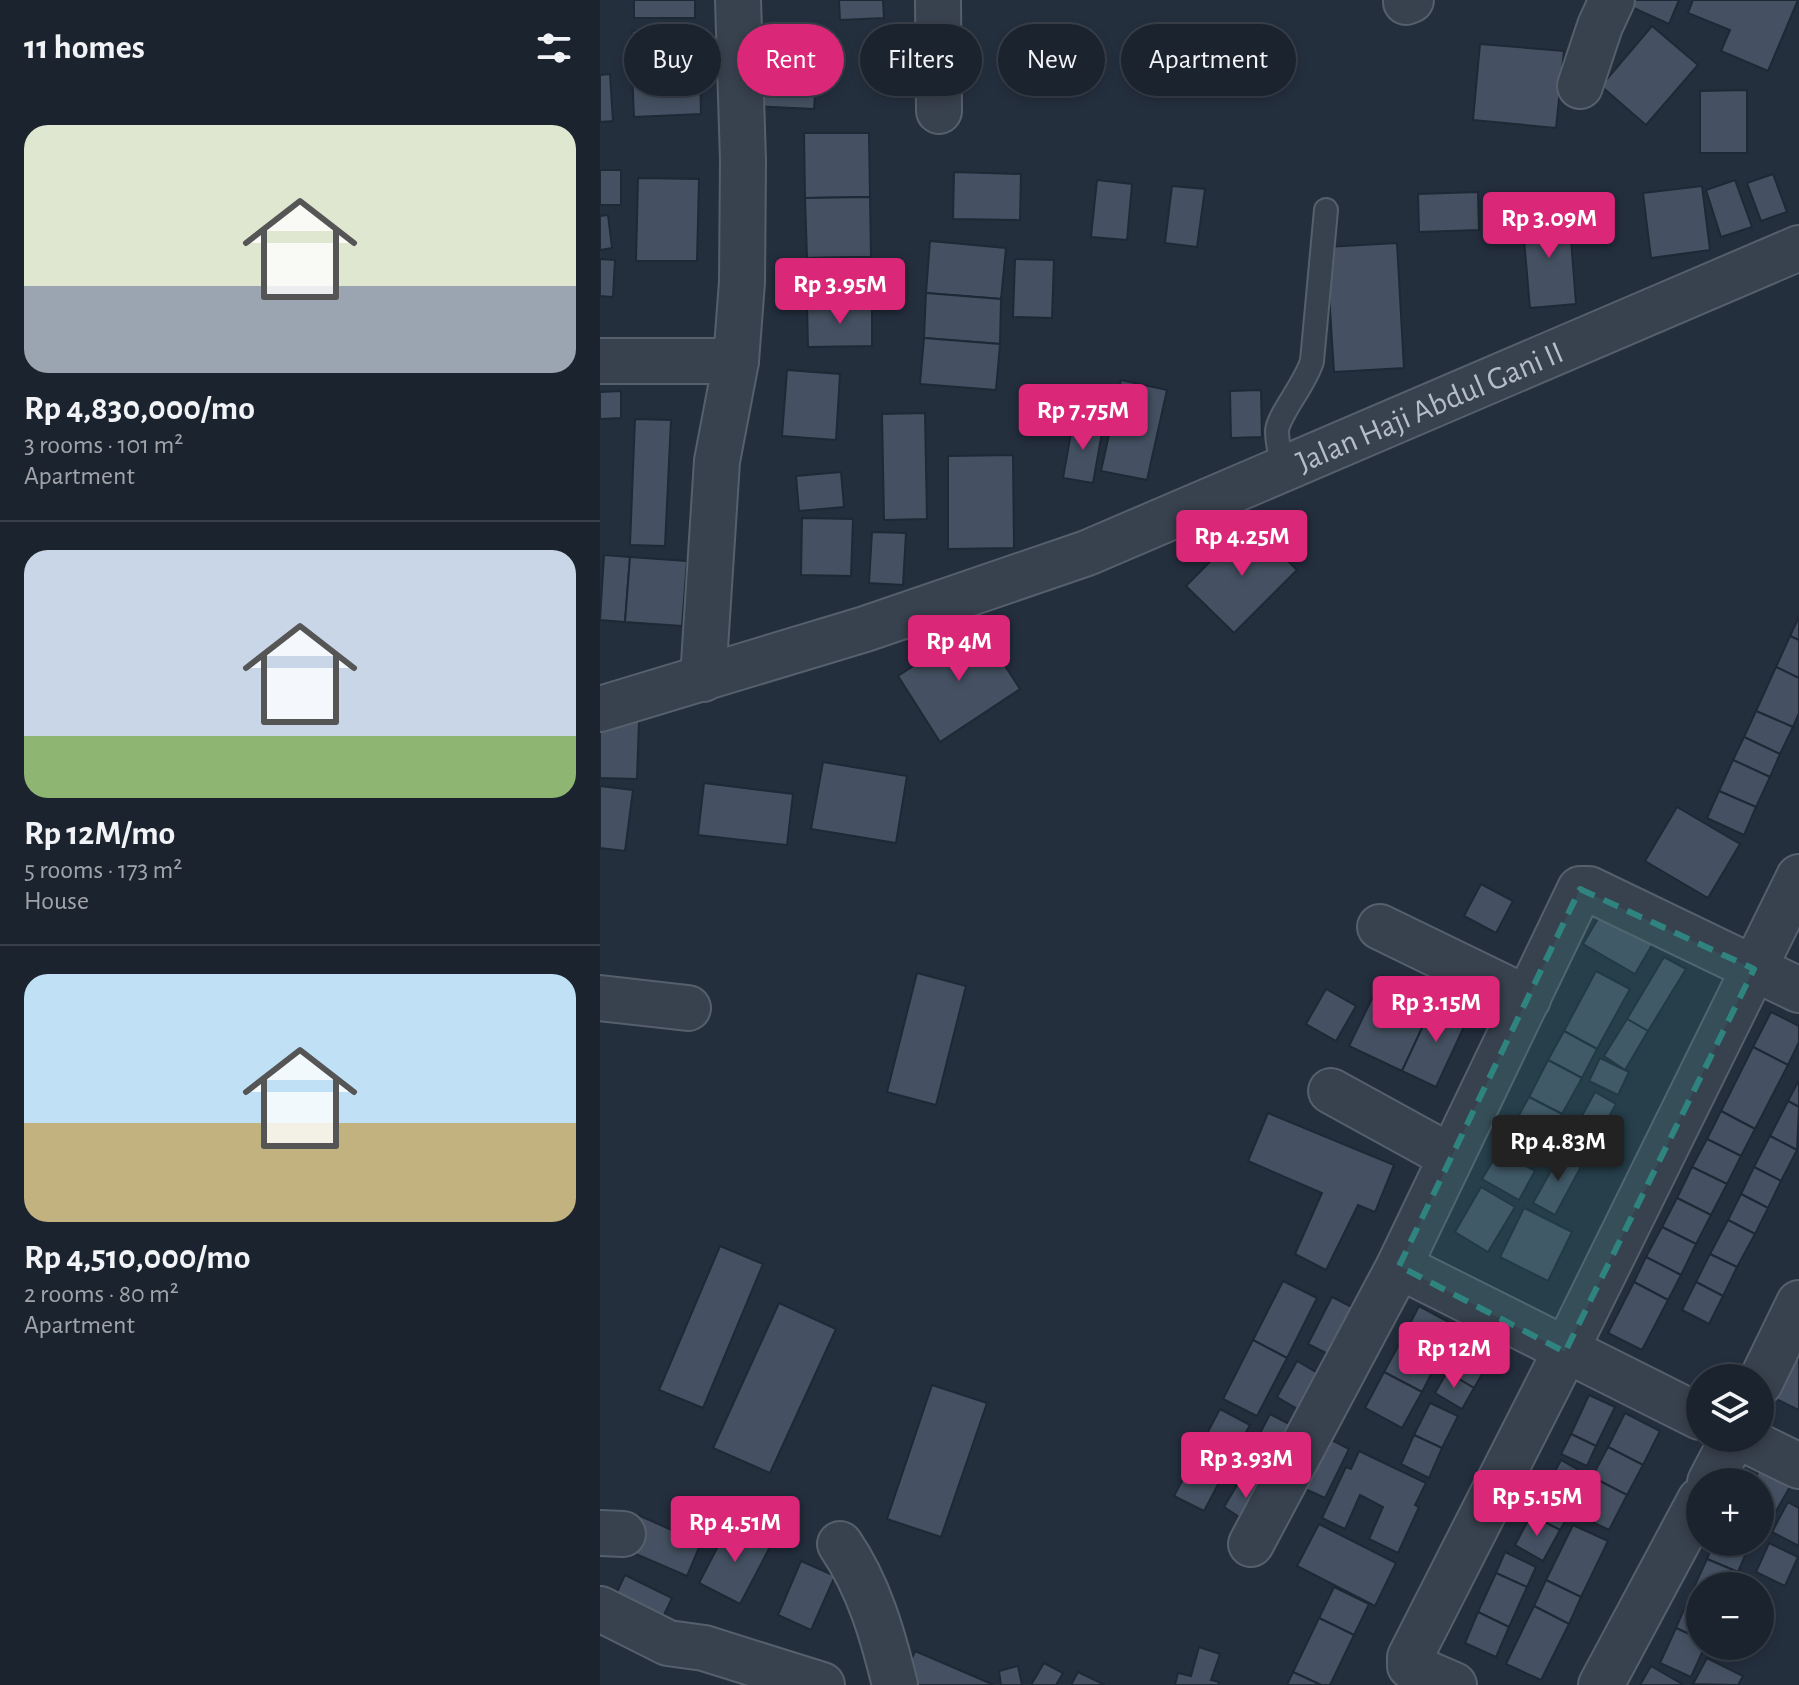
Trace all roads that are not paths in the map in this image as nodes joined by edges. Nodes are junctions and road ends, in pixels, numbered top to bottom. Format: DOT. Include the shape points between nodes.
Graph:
graph roads {
  1 [pos="738,0"];
  2 [pos="938,0"];
  3 [pos="1612,0"];
  4 [pos="1580,86"];
  5 [pos="939,111"];
  6 [pos="1326,210"];
  7 [pos="1799,248"];
  8 [pos="600,361"];
  9 [pos="736,361"];
  10 [pos="1282,470"];
  11 [pos="703,679"];
  12 [pos="600,709"];
  13 [pos="1799,877"];
  14 [pos="1380,927"];
  15 [pos="1754,969"];
  16 [pos="1799,990"];
  17 [pos="600,998"];
  18 [pos="1528,999"];
  19 [pos="688,1008"];
  20 [pos="1331,1091"];
  21 [pos="1451,1157"];
  22 [pos="1399,1266"];
  23 [pos="1799,1303"];
  24 [pos="1565,1352"];
  25 [pos="1769,1364"];
  26 [pos="1686,1410"];
  27 [pos="1770,1452"];
  28 [pos="1799,1466"];
  29 [pos="1686,1526"];
  30 [pos="840,1544"];
  31 [pos="1251,1544"];
  32 [pos="600,1609"];
  33 [pos="822,1685"];
  34 [pos="895,1685"];
  35 [pos="1454,1685"];
  36 [pos="1601,1685"];
  1 -- 9 [label="street" via="743,161"];
  2 -- 5 [label="street"];
  3 -- 4 [label="street"];
  6 -- 10 [label="lane" via="1312,361 1277,429"];
  7 -- 10 [label="street, Jalan Haji Abdul Gani II"];
  8 -- 9 [label="street"];
  9 -- 11 [label="street" via="717,461"];
  10 -- 11 [label="street, Jalan Haji Abdul Gani II" via="1087,553"];
  11 -- 12 [label="street, Jalan Haji Abdul Gani II"];
  13 -- 15 [label="street"];
  14 -- 18 [label="street"];
  15 -- 16 [label="street"];
  15 -- 18 [label="street" via="1584,888 1577,892"];
  15 -- 24 [label="street"];
  17 -- 19 [label="street"];
  18 -- 21 [label="street"];
  20 -- 21 [label="street"];
  21 -- 22 [label="street"];
  22 -- 24 [label="street"];
  22 -- 31 [label="street"];
  23 -- 25 [label="street"];
  24 -- 26 [label="street"];
  24 -- 35 [label="street" via="1410,1657 1410,1666"];
  27 -- 28 [label="street"];
  29 -- 36 [label="street"];
  30 -- 34 [label="street" via="866,1592"];
  32 -- 33 [label="street" via="668,1643 704,1648"];
}
